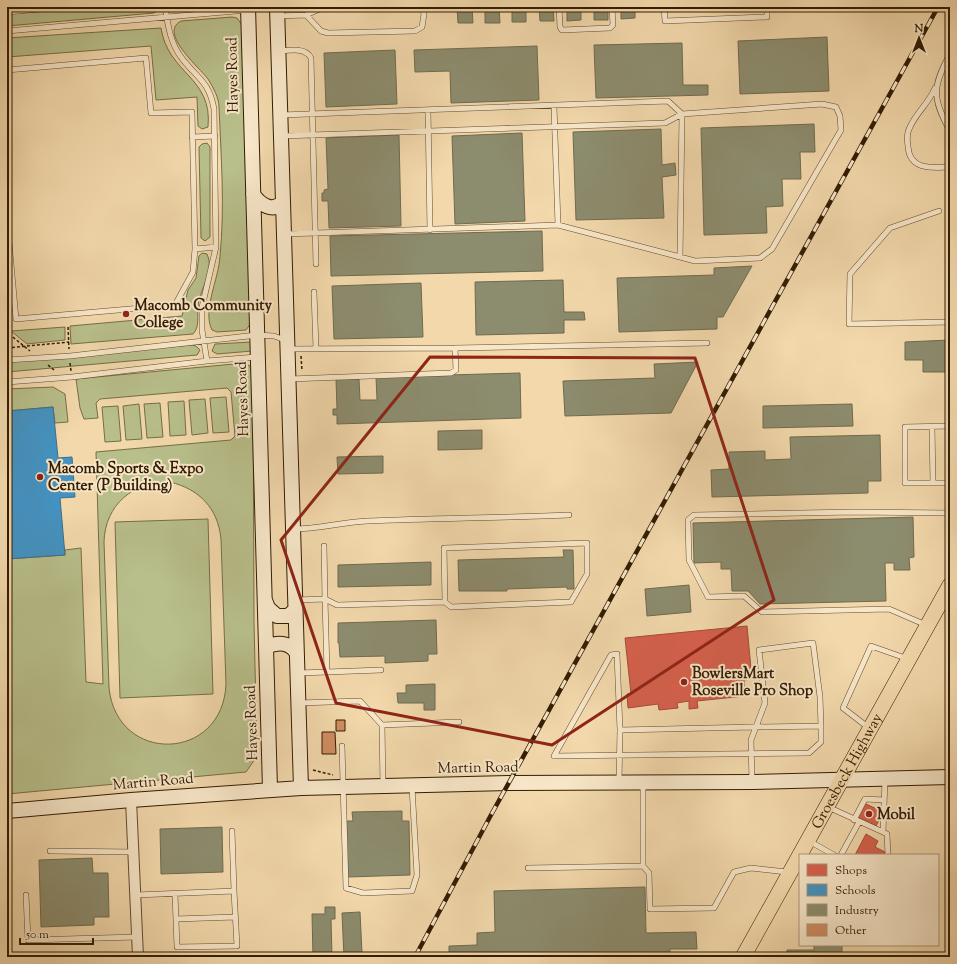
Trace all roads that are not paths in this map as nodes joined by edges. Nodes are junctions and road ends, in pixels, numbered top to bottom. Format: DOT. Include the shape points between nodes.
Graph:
graph roads {
  1 [pos="60,7"];
  2 [pos="165,7"];
  3 [pos="324,7"];
  4 [pos="422,7"];
  5 [pos="559,7"];
  6 [pos="612,7"];
  7 [pos="664,7"];
  8 [pos="767,7"];
  9 [pos="248,9"];
  10 [pos="277,11"];
  11 [pos="7,12"];
  12 [pos="306,15"];
  13 [pos="167,17"];
  14 [pos="7,31"];
  15 [pos="278,51"];
  16 [pos="950,54"];
  17 [pos="7,70"];
  18 [pos="935,88"];
  19 [pos="554,106"];
  20 [pos="428,111"];
  21 [pos="311,114"];
  22 [pos="682,114"];
  23 [pos="280,115"];
  24 [pos="555,127"];
  25 [pos="950,130"];
  26 [pos="428,131"];
  27 [pos="312,134"];
  28 [pos="215,136"];
  29 [pos="281,136"];
  30 [pos="192,137"];
  31 [pos="950,167"];
  32 [pos="253,194"];
  33 [pos="283,202"];
  34 [pos="939,211"];
  35 [pos="7,220"];
  36 [pos="558,226"];
  37 [pos="430,230"];
  38 [pos="284,234"];
  39 [pos="315,234"];
  40 [pos="216,247"];
  41 [pos="195,249"];
  42 [pos="680,257"];
  43 [pos="316,264"];
  44 [pos="314,292"];
  45 [pos="950,322"];
  46 [pos="257,335"];
  47 [pos="205,340"];
  48 [pos="707,342"];
  49 [pos="288,345"];
  50 [pos="455,348"];
  51 [pos="316,349"];
  52 [pos="258,357"];
  53 [pos="7,360"];
  54 [pos="208,361"];
  55 [pos="289,379"];
  56 [pos="7,382"];
  57 [pos="932,426"];
  58 [pos="950,426"];
  59 [pos="933,483"];
  60 [pos="950,483"];
  61 [pos="950,513"];
  62 [pos="569,515"];
  63 [pos="293,529"];
  64 [pos="324,546"];
  65 [pos="950,585"];
  66 [pos="264,595"];
  67 [pos="325,599"];
  68 [pos="445,602"];
  69 [pos="295,605"];
  70 [pos="927,626"];
  71 [pos="266,648"];
  72 [pos="296,652"];
  73 [pos="908,659"];
  74 [pos="381,670"];
  75 [pos="327,672"];
  76 [pos="297,673"];
  77 [pos="298,703"];
  78 [pos="459,722"];
  79 [pos="382,725"];
  80 [pos="821,726"];
  81 [pos="754,727"];
  82 [pos="870,728"];
  83 [pos="620,730"];
  84 [pos="342,746"];
  85 [pos="751,754"];
  86 [pos="619,755"];
  87 [pos="950,776"];
  88 [pos="842,779"];
  89 [pos="885,779"];
  90 [pos="752,782"];
  91 [pos="619,783"];
  92 [pos="643,783"];
  93 [pos="383,785"];
  94 [pos="412,785"];
  95 [pos="343,786"];
  96 [pos="301,788"];
  97 [pos="270,789"];
  98 [pos="131,800"];
  99 [pos="884,800"];
  100 [pos="827,806"];
  101 [pos="7,811"];
  102 [pos="857,821"];
  103 [pos="232,831"];
  104 [pos="883,832"];
  105 [pos="808,840"];
  106 [pos="50,851"];
  107 [pos="134,852"];
  108 [pos="800,854"];
  109 [pos="832,854"];
  110 [pos="841,854"];
  111 [pos="888,854"];
  112 [pos="799,856"];
  113 [pos="643,866"];
  114 [pos="528,868"];
  115 [pos="790,872"];
  116 [pos="234,891"];
  117 [pos="175,894"];
  118 [pos="26,895"];
  119 [pos="136,895"];
  120 [pos="235,917"];
  121 [pos="176,919"];
  122 [pos="137,937"];
  123 [pos="138,957"];
  124 [pos="743,957"];
  1 -- 11 [label="lane"];
  2 -- 13 [label="lane"];
  3 -- 12 [label="lane"];
  4 -- 12 [label="lane" via="422,27 415,31 328,33 321,31"];
  5 -- 6 [label="lane" via="562,30 610,28 613,25"];
  7 -- 8 [label="lane" via="665,21 767,17"];
  9 -- 13 [label="lane"];
  9 -- 32 [label="street, Hayes Road"];
  10 -- 12 [label="lane"];
  10 -- 15 [label="street"];
  13 -- 14 [label="lane"];
  13 -- 28 [label="lane" via="175,48 212,95"];
  15 -- 21 [label="lane" via="298,50 310,55"];
  15 -- 23 [label="street"];
  16 -- 18 [label="lane"];
  17 -- 30 [label="lane" via="146,58 151,114 192,112"];
  18 -- 25 [label="lane" via="941,115"];
  18 -- 31 [label="lane" via="909,128 908,152 912,160 919,165 930,168"];
  19 -- 20 [label="lane"];
  19 -- 22 [label="lane" via="668,101"];
  19 -- 24 [label="lane"];
  20 -- 21 [label="lane"];
  20 -- 26 [label="lane"];
  21 -- 23 [label="lane"];
  21 -- 27 [label="lane"];
  22 -- 24 [label="lane" via="665,124"];
  22 -- 42 [label="lane"];
  22 -- 42 [label="lane" via="822,104 836,107 841,130 772,249 760,258 695,261"];
  23 -- 29 [label="street"];
  24 -- 26 [label="lane"];
  24 -- 36 [label="lane"];
  26 -- 27 [label="lane"];
  26 -- 37 [label="lane"];
  27 -- 29 [label="lane"];
  27 -- 39 [label="lane"];
  28 -- 30 [label="lane"];
  28 -- 40 [label="lane"];
  29 -- 33 [label="street"];
  30 -- 41 [label="lane"];
  32 -- 33 [label="street" via="257,201 268,207"];
  32 -- 46 [label="street, Hayes Road"];
  33 -- 38 [label="street"];
  34 -- 45 [label="lane" via="890,228 850,274 849,324"];
  35 -- 41 [label="lane" via="16,319 175,305 193,272"];
  36 -- 37 [label="lane"];
  36 -- 42 [label="lane"];
  37 -- 39 [label="lane"];
  38 -- 39 [label="lane"];
  38 -- 49 [label="street"];
  39 -- 43 [label="lane"];
  40 -- 41 [label="lane"];
  40 -- 47 [label="lane" via="202,307 202,330"];
  44 -- 51 [label="lane"];
  46 -- 47 [label="lane"];
  46 -- 49 [label="lane" via="278,337"];
  46 -- 52 [label="street, Hayes Road"];
  47 -- 53 [label="lane" via="70,356"];
  47 -- 54 [label="lane"];
  48 -- 50 [label="lane"];
  49 -- 51 [label="lane"];
  49 -- 55 [label="street"];
  50 -- 51 [label="lane"];
  50 -- 55 [label="lane" via="456,370 452,373"];
  52 -- 54 [label="lane"];
  52 -- 66 [label="street, Hayes Road"];
  54 -- 56 [label="lane"];
  55 -- 63 [label="street"];
  57 -- 58 [label="lane"];
  57 -- 59 [label="lane"];
  57 -- 59 [label="lane" via="905,428 905,483"];
  59 -- 60 [label="lane"];
  61 -- 70 [label="lane" via="694,515 688,520 689,560 708,597 744,596 762,612 889,609"];
  62 -- 63 [label="lane" via="365,521"];
  63 -- 69 [label="street"];
  64 -- 67 [label="lane"];
  65 -- 70 [label="main road, Groesbeck Highway"];
  66 -- 69 [label="street" via="268,608 277,616 288,616"];
  66 -- 71 [label="street, Hayes Road"];
  67 -- 68 [label="lane" via="337,605"];
  67 -- 69 [label="lane"];
  67 -- 75 [label="lane"];
  68 -- 68 [label="lane" via="451,606 571,602 587,574 587,543 444,548"];
  69 -- 72 [label="street"];
  70 -- 73 [label="main road, Groesbeck Highway"];
  71 -- 72 [label="street" via="282,644"];
  71 -- 97 [label="street, Hayes Road"];
  72 -- 76 [label="street"];
  73 -- 82 [label="main road, Groesbeck Highway"];
  73 -- 82 [label="lane" via="871,646 843,708"];
  74 -- 75 [label="lane"];
  75 -- 76 [label="lane"];
  76 -- 77 [label="street"];
  77 -- 79 [label="lane" via="360,701"];
  77 -- 96 [label="street"];
  78 -- 79 [label="lane"];
  79 -- 93 [label="lane"];
  80 -- 81 [label="lane"];
  80 -- 81 [label="lane" via="813,643 759,650 765,703"];
  80 -- 85 [label="lane" via="821,742 809,753"];
  81 -- 83 [label="lane"];
  81 -- 85 [label="lane"];
  82 -- 88 [label="main road, Groesbeck Highway"];
  83 -- 86 [label="lane"];
  83 -- 86 [label="lane" via="617,654 611,655 554,756"];
  84 -- 95 [label="lane"];
  85 -- 86 [label="lane"];
  85 -- 90 [label="lane"];
  86 -- 91 [label="lane"];
  87 -- 89 [label="street, Martin Road"];
  88 -- 89 [label="street, Martin Road"];
  88 -- 90 [label="street, Martin Road"];
  88 -- 100 [label="main road, Groesbeck Highway"];
  89 -- 99 [label="lane"];
  90 -- 92 [label="street, Martin Road"];
  91 -- 92 [label="street, Martin Road"];
  91 -- 94 [label="street, Martin Road"];
  92 -- 113 [label="lane"];
  93 -- 94 [label="street, Martin Road"];
  93 -- 95 [label="street, Martin Road"];
  94 -- 95 [label="lane" via="417,875 412,891 363,893 346,888"];
  95 -- 96 [label="street, Martin Road"];
  96 -- 97 [label="street, Martin Road"];
  97 -- 98 [label="street, Martin Road"];
  98 -- 101 [label="street, Martin Road"];
  98 -- 107 [label="street"];
  99 -- 102 [label="lane" via="865,799"];
  99 -- 104 [label="lane"];
  100 -- 102 [label="lane"];
  100 -- 105 [label="main road, Groesbeck Highway"];
  102 -- 104 [label="lane"];
  102 -- 110 [label="lane"];
  103 -- 116 [label="lane"];
  104 -- 111 [label="lane" via="887,834"];
  105 -- 108 [label="main road, Groesbeck Highway"];
  105 -- 109 [label="lane"];
  106 -- 107 [label="lane"];
  107 -- 119 [label="street"];
  112 -- 115 [label="main road, Groesbeck Highway"];
  113 -- 114 [label="lane"];
  113 -- 115 [label="lane" via="649,873 650,909 714,908 734,872 751,868"];
  115 -- 124 [label="main road, Groesbeck Highway"];
  116 -- 117 [label="lane"];
  116 -- 120 [label="lane"];
  117 -- 119 [label="lane"];
  117 -- 121 [label="lane"];
  118 -- 122 [label="lane" via="28,940"];
  119 -- 122 [label="street"];
  120 -- 121 [label="lane"];
  120 -- 121 [label="lane" via="237,946 177,947"];
  122 -- 123 [label="street"];
}
